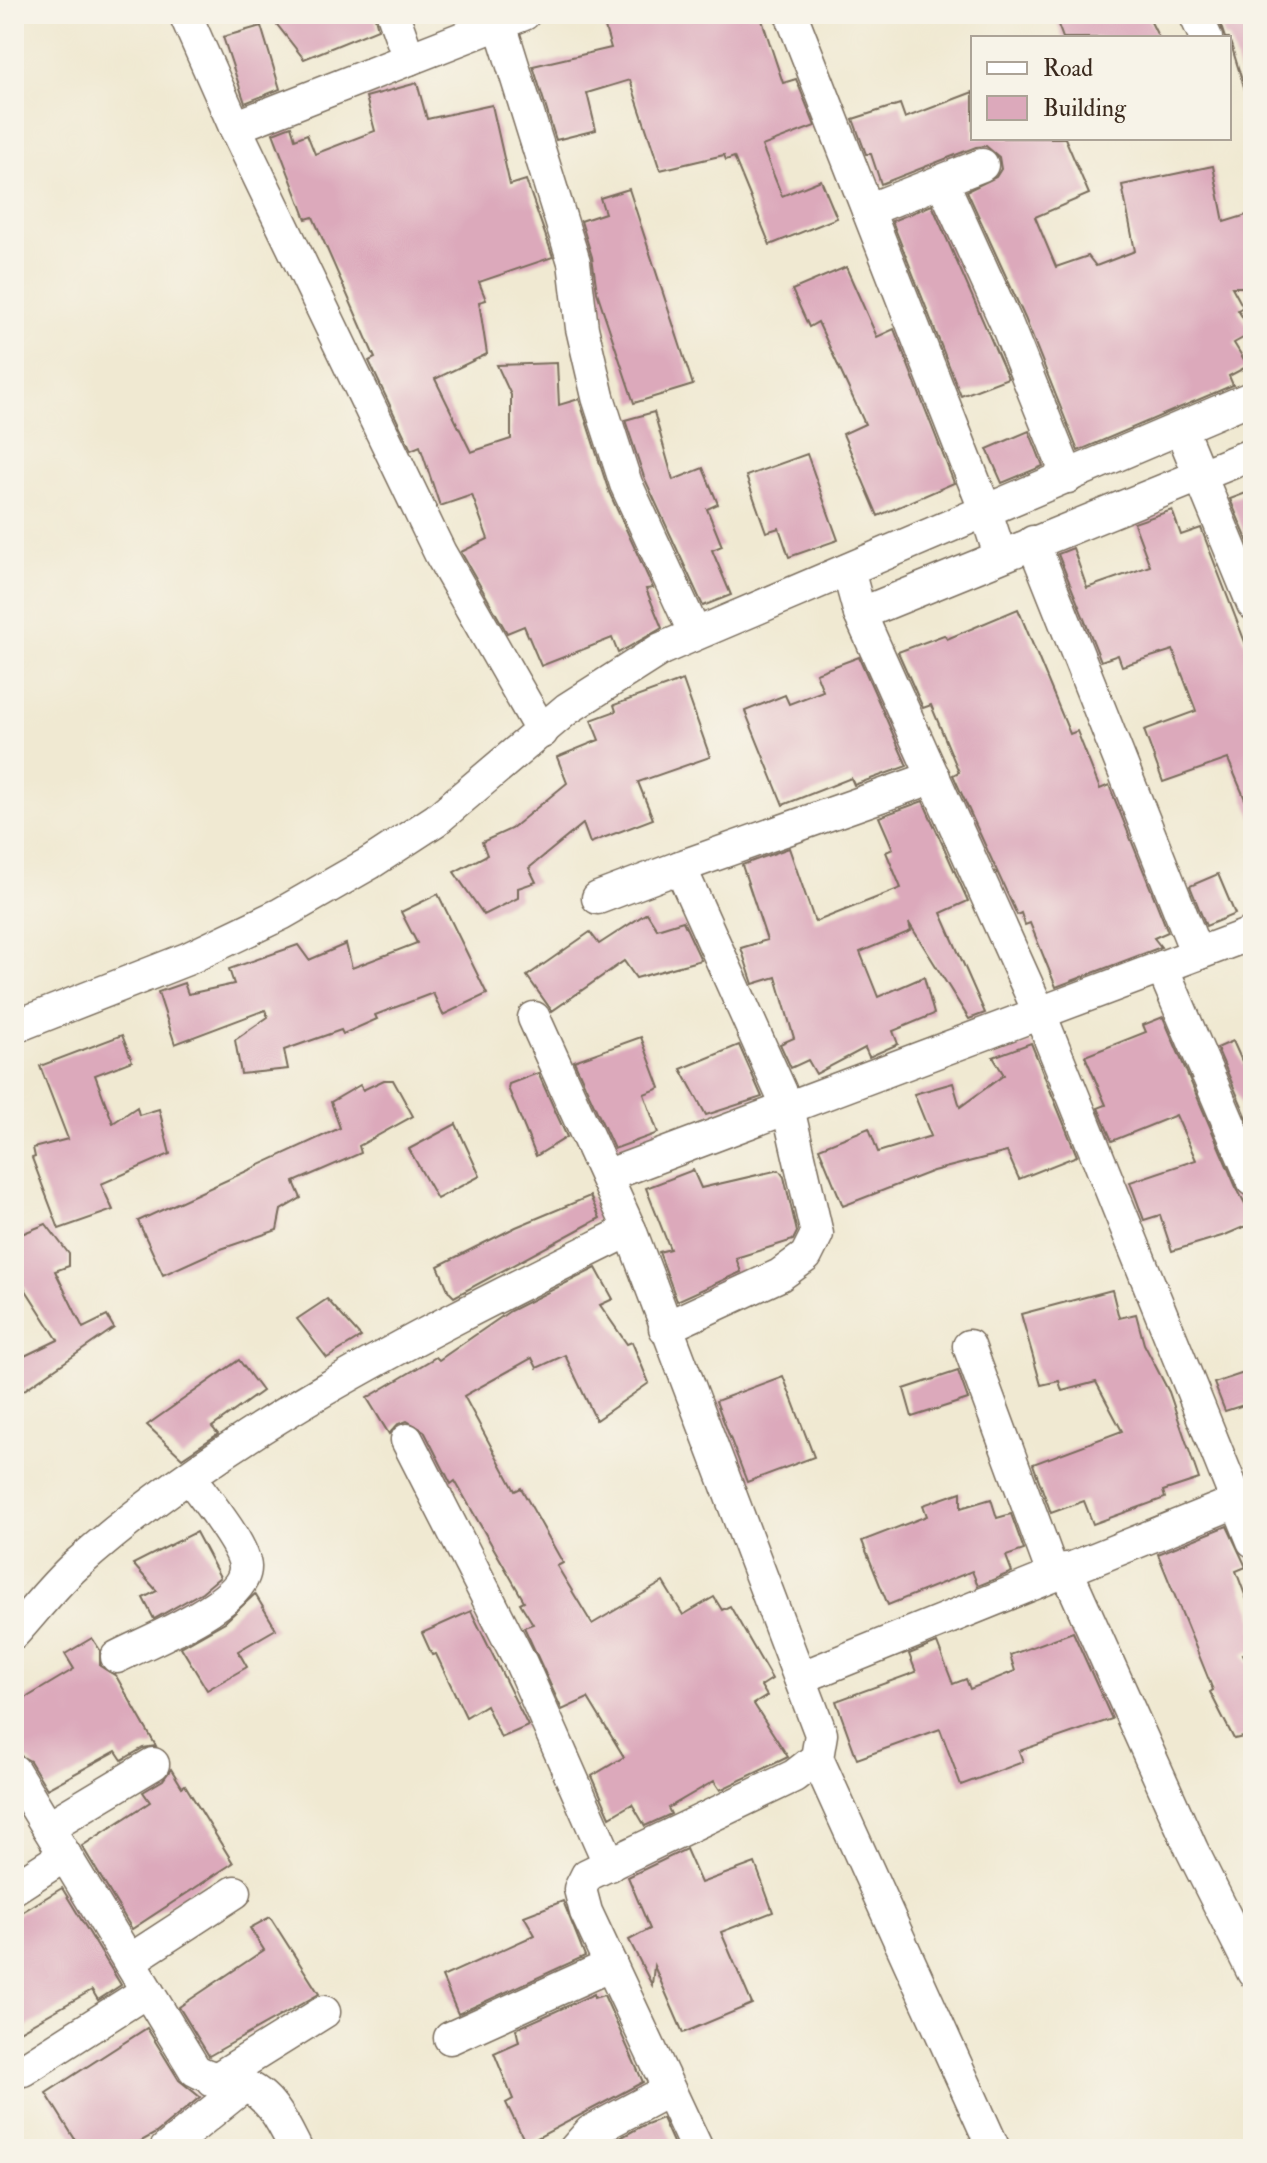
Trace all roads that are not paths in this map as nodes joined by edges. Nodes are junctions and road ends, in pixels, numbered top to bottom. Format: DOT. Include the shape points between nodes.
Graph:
graph roads {
  1 [pos="185,14"];
  2 [pos="393,14"];
  3 [pos="791,14"];
  4 [pos="1195,14"];
  5 [pos="512,19"];
  6 [pos="1205,36"];
  7 [pos="409,59"];
  8 [pos="235,127"];
  9 [pos="982,165"];
  10 [pos="942,181"];
  11 [pos="868,210"];
  12 [pos="1253,397"];
  13 [pos="1192,453"];
  14 [pos="1253,454"];
  15 [pos="1068,477"];
  16 [pos="986,512"];
  17 [pos="1033,542"];
  18 [pos="1000,555"];
  19 [pos="854,592"];
  20 [pos="1253,604"];
  21 [pos="695,634"];
  22 [pos="542,732"];
  23 [pos="934,777"];
  24 [pos="680,867"];
  25 [pos="598,898"];
  26 [pos="1253,933"];
  27 [pos="1197,954"];
  28 [pos="1162,967"];
  29 [pos="1040,1014"];
  30 [pos="534,1018"];
  31 [pos="14,1027"];
  32 [pos="788,1108"];
  33 [pos="606,1176"];
  34 [pos="1253,1180"];
  35 [pos="630,1230"];
  36 [pos="665,1328"];
  37 [pos="969,1346"];
  38 [pos="407,1440"];
  39 [pos="190,1477"];
  40 [pos="1245,1498"];
  41 [pos="1253,1541"];
  42 [pos="1060,1572"];
  43 [pos="14,1633"];
  44 [pos="117,1657"];
  45 [pos="800,1678"];
  46 [pos="817,1758"];
  47 [pos="153,1764"];
  48 [pos="14,1771"];
  49 [pos="48,1827"];
  50 [pos="65,1855"];
  51 [pos="610,1865"];
  52 [pos="14,1888"];
  53 [pos="235,1892"];
  54 [pos="129,1961"];
  55 [pos="611,1965"];
  56 [pos="1253,1972"];
  57 [pos="147,1991"];
  58 [pos="324,2012"];
  59 [pos="450,2038"];
  60 [pos="23,2070"];
  61 [pos="229,2083"];
  62 [pos="669,2090"];
  63 [pos="166,2149"];
  64 [pos="296,2149"];
  65 [pos="575,2149"];
  66 [pos="697,2149"];
  67 [pos="994,2149"];
  1 -- 8 [label="street"];
  2 -- 7 [label="street"];
  3 -- 11 [label="street"];
  4 -- 6 [label="street"];
  5 -- 7 [label="street"];
  5 -- 21 [label="street" via="574,262 598,397 626,484"];
  7 -- 8 [label="street"];
  8 -- 22 [label="street" via="440,553"];
  9 -- 10 [label="street"];
  10 -- 11 [label="street"];
  10 -- 15 [label="street"];
  11 -- 16 [label="street"];
  12 -- 13 [label="street"];
  13 -- 14 [label="street"];
  13 -- 15 [label="street"];
  13 -- 17 [label="street"];
  13 -- 20 [label="street"];
  15 -- 16 [label="street"];
  16 -- 18 [label="street"];
  16 -- 19 [label="street"];
  17 -- 18 [label="street"];
  17 -- 27 [label="street"];
  18 -- 19 [label="street"];
  19 -- 21 [label="street"];
  19 -- 23 [label="street"];
  21 -- 22 [label="street" via="661,649 567,709"];
  22 -- 31 [label="street" via="436,820 281,914 187,959"];
  23 -- 24 [label="street"];
  23 -- 29 [label="street"];
  24 -- 25 [label="street"];
  24 -- 32 [label="street"];
  26 -- 27 [label="street"];
  27 -- 28 [label="street"];
  28 -- 29 [label="street"];
  28 -- 34 [label="street"];
  29 -- 32 [label="street"];
  29 -- 40 [label="street"];
  30 -- 33 [label="street"];
  32 -- 33 [label="street"];
  32 -- 36 [label="street" via="817,1234 806,1256 780,1275"];
  33 -- 35 [label="street"];
  35 -- 36 [label="street"];
  35 -- 39 [label="street" via="351,1375"];
  36 -- 45 [label="street"];
  37 -- 42 [label="street"];
  38 -- 51 [label="street" via="521,1663"];
  39 -- 43 [label="street" via="74,1567"];
  39 -- 44 [label="street" via="237,1546 245,1566 241,1585 224,1602"];
  40 -- 41 [label="street"];
  40 -- 42 [label="street"];
  42 -- 45 [label="street"];
  42 -- 56 [label="street"];
  45 -- 46 [label="street" via="821,1734"];
  46 -- 51 [label="street" via="794,1776"];
  46 -- 67 [label="street"];
  47 -- 49 [label="street"];
  48 -- 49 [label="street"];
  49 -- 50 [label="street"];
  50 -- 52 [label="street"];
  50 -- 54 [label="street"];
  51 -- 55 [label="street" via="587,1875 580,1889"];
  53 -- 54 [label="street"];
  54 -- 57 [label="street"];
  55 -- 59 [label="street"];
  55 -- 62 [label="street"];
  57 -- 60 [label="street"];
  57 -- 61 [label="street" via="195,2070"];
  58 -- 61 [label="street"];
  61 -- 63 [label="street"];
  61 -- 64 [label="street" via="264,2097"];
  62 -- 65 [label="street" via="590,2132"];
  62 -- 66 [label="street"];
}
